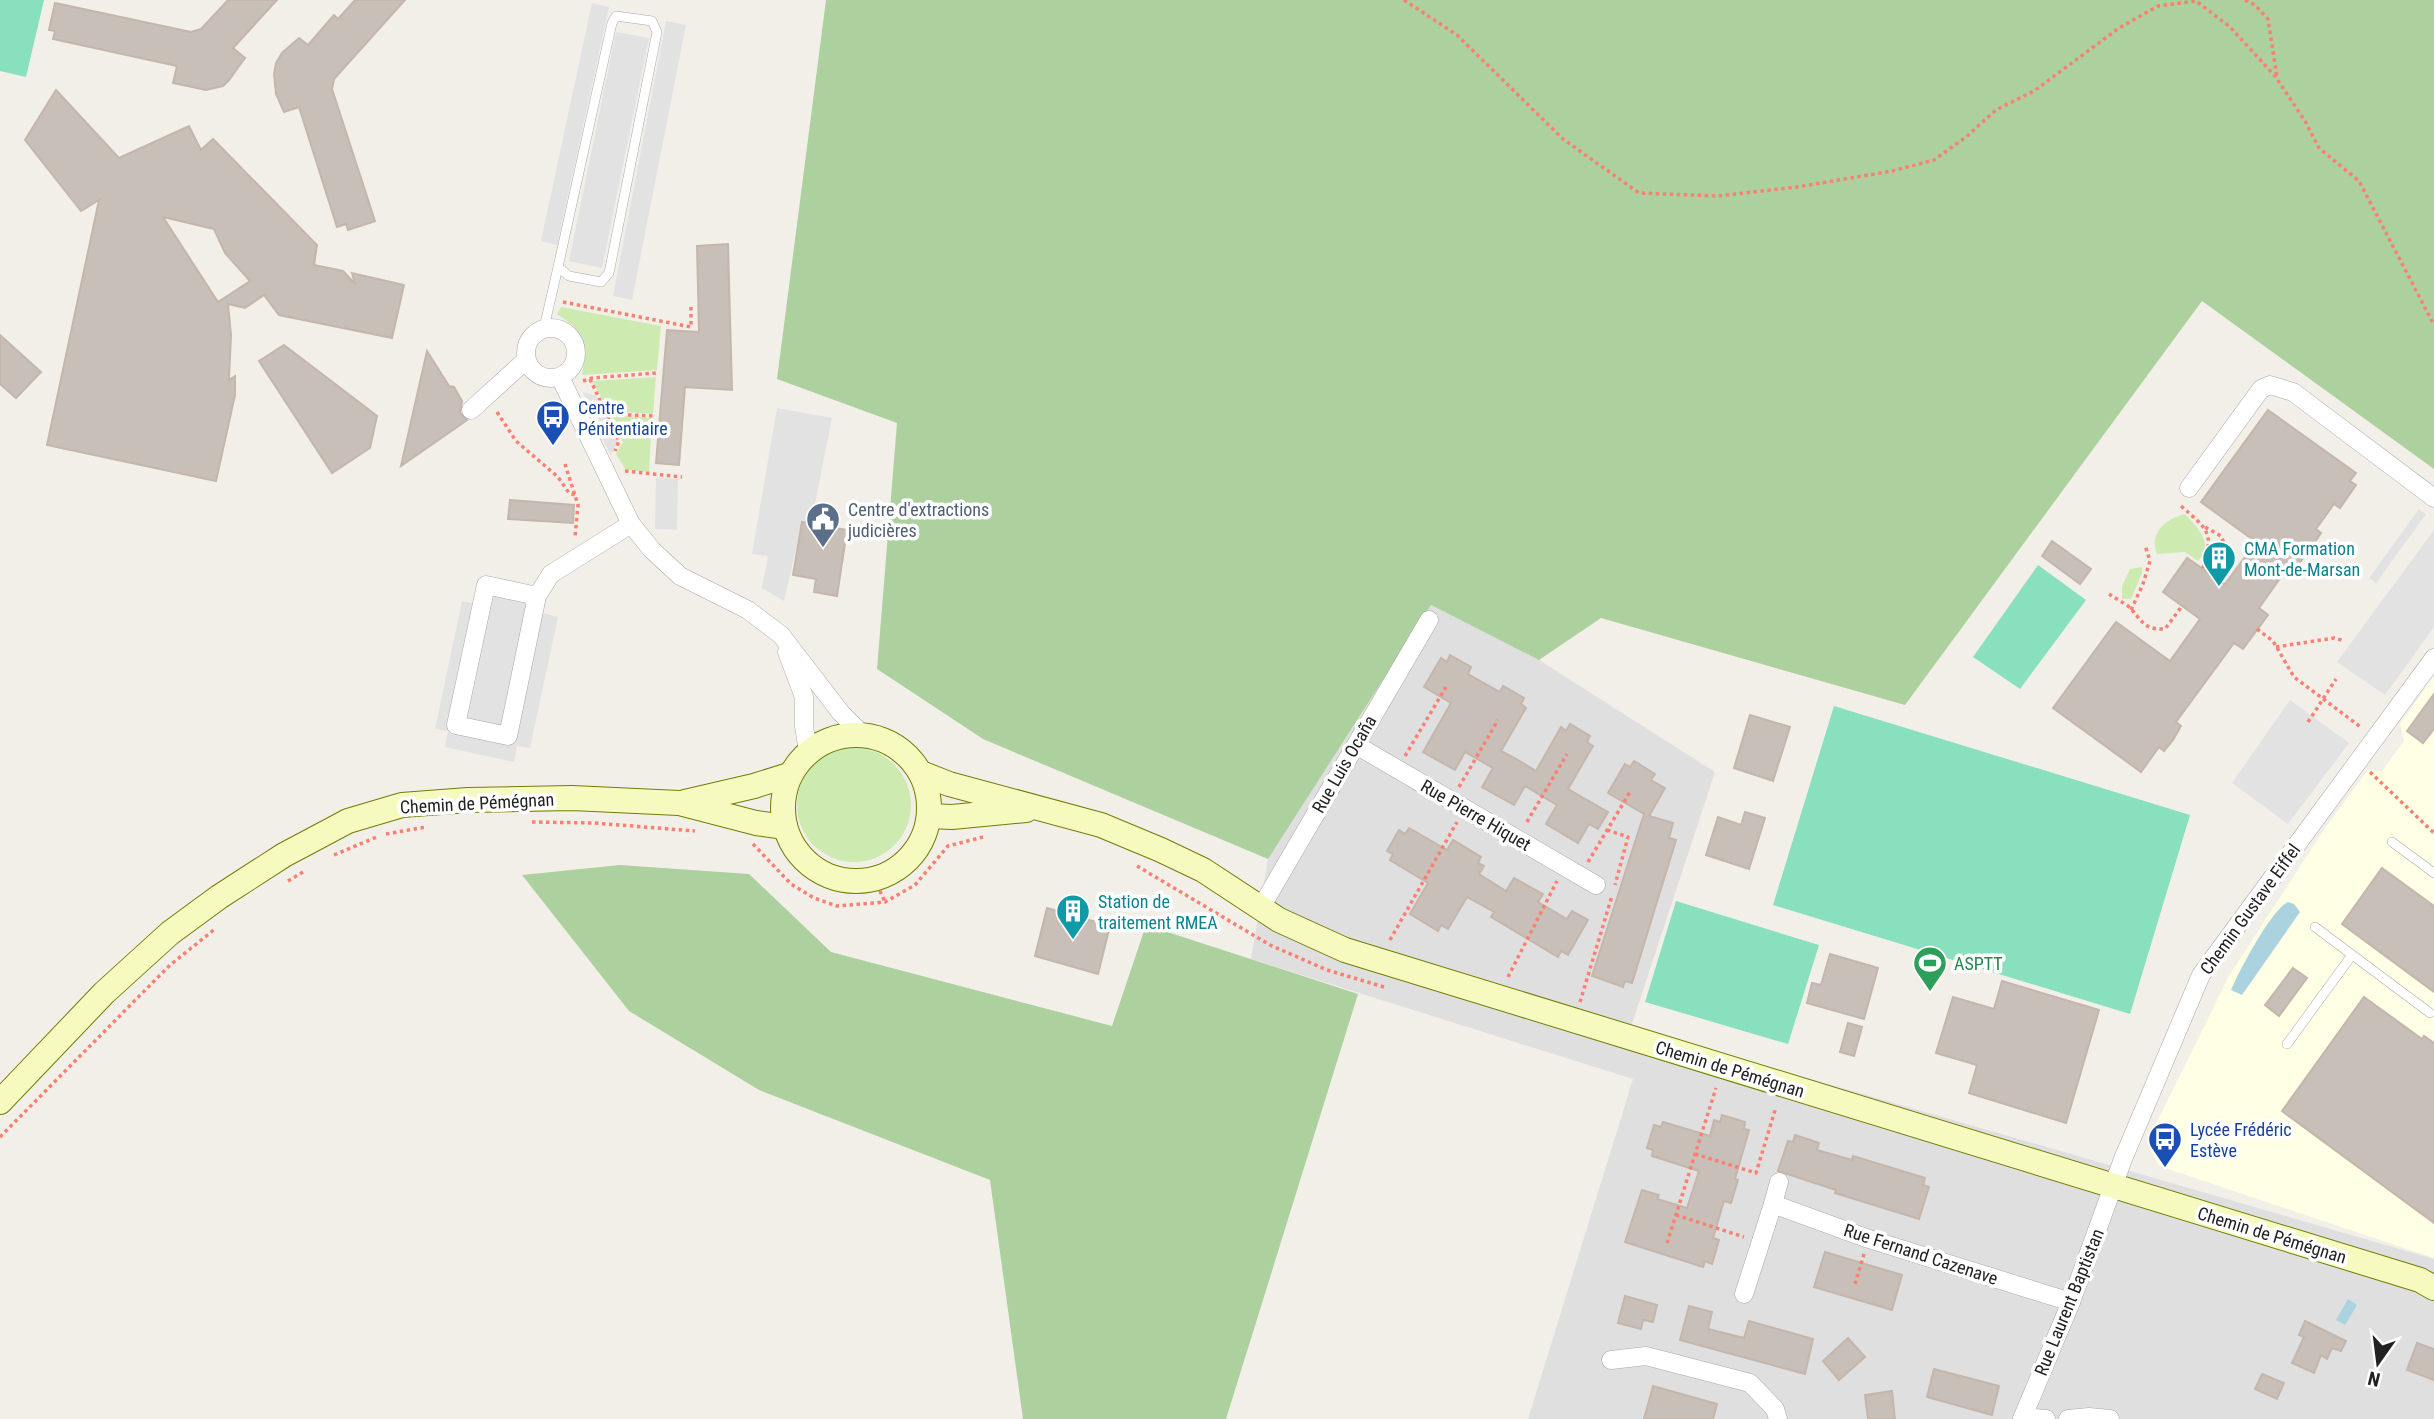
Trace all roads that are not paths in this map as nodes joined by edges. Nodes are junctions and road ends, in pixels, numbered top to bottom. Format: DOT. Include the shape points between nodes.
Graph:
graph roads {
  1 [pos="558,267"];
  2 [pos="544,328"];
  3 [pos="526,360"];
  4 [pos="560,376"];
  5 [pos="471,410"];
  6 [pos="2183,495"];
  7 [pos="2434,498"];
  8 [pos="631,524"];
  9 [pos="537,596"];
  10 [pos="1429,620"];
  11 [pos="781,635"];
  12 [pos="2434,658"];
  13 [pos="863,735"];
  14 [pos="1356,745"];
  15 [pos="808,751"];
  16 [pos="921,774"];
  17 [pos="789,775"];
  18 [pos="679,803"];
  19 [pos="1043,809"];
  20 [pos="929,816"];
  21 [pos="785,827"];
  22 [pos="2392,842"];
  23 [pos="2434,873"];
  24 [pos="1596,885"];
  25 [pos="1260,909"];
  26 [pos="2315,927"];
  27 [pos="2352,955"];
  28 [pos="2430,1013"];
  29 [pos="2287,1044"];
  30 [pos="0,1102"];
  31 [pos="1779,1182"];
  32 [pos="2112,1186"];
  33 [pos="1773,1204"];
  34 [pos="2434,1288"];
  35 [pos="1744,1294"];
  36 [pos="2071,1302"];
  37 [pos="1611,1360"];
  38 [pos="2022,1418"];
  39 [pos="1778,1419"];
  40 [pos="2046,1419"];
  41 [pos="2068,1419"];
  42 [pos="2110,1419"];
  1 -- 1 [label="lane" via="569,276 601,282 609,273 657,32 652,21 616,16 612,23"];
  1 -- 2 [label="lane"];
  2 -- 3 [label="street" via="526,344"];
  2 -- 4 [label="street" via="561,329 576,349 573,366"];
  3 -- 4 [label="street" via="543,377"];
  3 -- 5 [label="street"];
  4 -- 8 [label="street"];
  6 -- 7 [label="street" via="2261,389 2270,385 2293,392"];
  8 -- 9 [label="street" via="551,575"];
  8 -- 11 [label="street" via="680,576 748,610"];
  9 -- 9 [label="street" via="508,736 456,725 486,585"];
  10 -- 14 [label="street, Rue Luis Ocaña"];
  11 -- 13 [label="street"];
  11 -- 15 [label="street" via="804,697"];
  12 -- 32 [label="street, Chemin Gustave Eiffel" via="2201,975"];
  13 -- 15 [label="street" via="834,737"];
  13 -- 16 [label="street" via="886,741 906,754"];
  14 -- 24 [label="street, Rue Pierre Hiquet" via="1456,808"];
  14 -- 25 [label="street, Rue Luis Ocaña"];
  15 -- 17 [label="street"];
  16 -- 19 [label="street, Chemin de Pémégnan"];
  16 -- 20 [label="street"];
  17 -- 18 [label="street, Chemin de Pémégnan"];
  17 -- 21 [label="street" via="782,801"];
  18 -- 21 [label="street, Chemin de Pémégnan"];
  18 -- 30 [label="street, Chemin de Pémégnan" via="468,800 402,805 348,821 284,855 170,933 104,993"];
  19 -- 20 [label="street, Chemin de Pémégnan"];
  19 -- 25 [label="street, Chemin de Pémégnan" via="1101,825 1161,850 1203,870"];
  20 -- 21 [label="street" via="911,856 874,878 846,880 819,871 797,852"];
  22 -- 23 [label="lane"];
  25 -- 32 [label="street, Chemin de Pémégnan" via="1312,937 1379,961"];
  26 -- 27 [label="lane"];
  27 -- 28 [label="lane"];
  27 -- 29 [label="lane"];
  31 -- 33 [label="street"];
  32 -- 34 [label="street, Chemin de Pémégnan"];
  32 -- 36 [label="street, Rue Laurent Baptistan"];
  33 -- 35 [label="street"];
  33 -- 36 [label="street, Rue Fernand Cazenave"];
  36 -- 38 [label="street, Rue Laurent Baptistan"];
  37 -- 39 [label="street" via="1646,1356 1750,1383 1775,1409"];
  38 -- 40 [label="street, Rue Laurent Baptistan"];
  41 -- 42 [label="street"];
}
